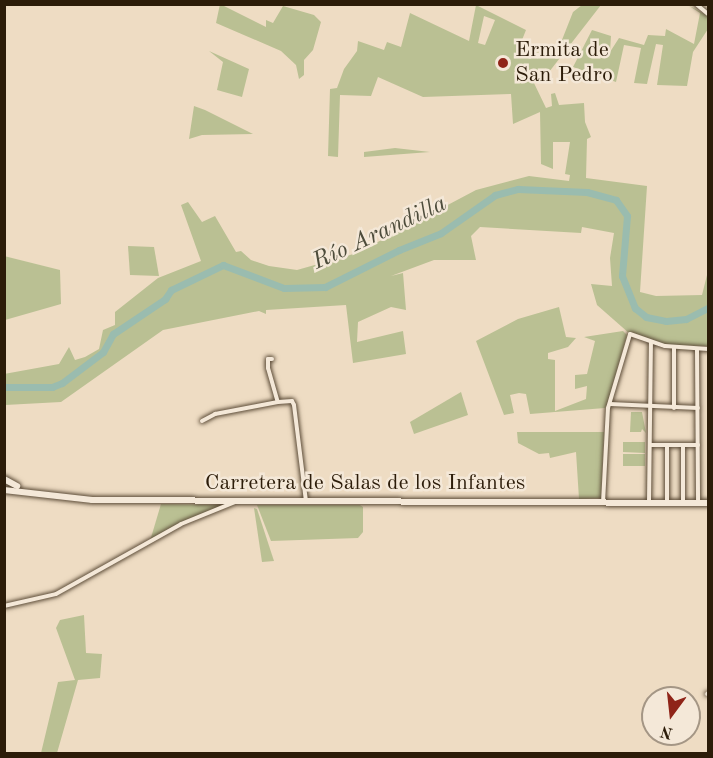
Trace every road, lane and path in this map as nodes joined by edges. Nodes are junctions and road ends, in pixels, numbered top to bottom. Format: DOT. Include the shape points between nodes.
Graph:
graph roads {
  1 [pos="696,4"];
  2 [pos="708,14"];
  3 [pos="651,342"];
  4 [pos="674,347"];
  5 [pos="708,349"];
  6 [pos="697,350"];
  7 [pos="272,359"];
  8 [pos="278,402"];
  9 [pos="610,405"];
  10 [pos="650,408"];
  11 [pos="674,408"];
  12 [pos="698,408"];
  13 [pos="202,421"];
  14 [pos="650,445"];
  15 [pos="667,445"];
  16 [pos="683,445"];
  17 [pos="698,445"];
  18 [pos="4,479"];
  19 [pos="23,489"];
  20 [pos="4,490"];
  21 [pos="237,501"];
  22 [pos="306,502"];
  23 [pos="603,503"];
  24 [pos="650,503"];
  25 [pos="667,503"];
  26 [pos="684,503"];
  27 [pos="698,503"];
  28 [pos="708,503"];
  29 [pos="4,606"];
  1 -- 2 [label="street"];
  3 -- 4 [label="street"];
  3 -- 9 [label="street" via="630,334"];
  3 -- 10 [label="street"];
  4 -- 6 [label="street"];
  4 -- 11 [label="street"];
  5 -- 6 [label="street"];
  6 -- 12 [label="street"];
  7 -- 8 [label="street" via="268,359 268,368"];
  8 -- 13 [label="street"];
  8 -- 22 [label="street" via="292,401 294,405"];
  9 -- 10 [label="street"];
  9 -- 23 [label="street"];
  10 -- 11 [label="street"];
  10 -- 14 [label="street"];
  11 -- 12 [label="street"];
  12 -- 17 [label="street"];
  14 -- 15 [label="street"];
  14 -- 24 [label="street"];
  15 -- 16 [label="street"];
  15 -- 25 [label="street"];
  16 -- 17 [label="street"];
  16 -- 26 [label="street"];
  17 -- 27 [label="street"];
  18 -- 19 [label="main road, Carretera de Salas de los Infantes"];
  19 -- 20 [label="main road, Carretera de Salas de los Infantes"];
  19 -- 21 [label="main road, Carretera de Salas de los Infantes" via="92,500"];
  21 -- 22 [label="main road, Carretera de Salas de los Infantes"];
  21 -- 29 [label="street" via="181,524 56,594"];
  22 -- 23 [label="main road, Carretera de Salas de los Infantes"];
  23 -- 24 [label="main road, Carretera de Salas de los Infantes"];
  24 -- 25 [label="main road, Carretera de Salas de los Infantes"];
  25 -- 26 [label="main road, Carretera de Salas de los Infantes"];
  26 -- 27 [label="main road, Carretera de Salas de los Infantes"];
  27 -- 28 [label="main road, Carretera de Salas de los Infantes"];
}
